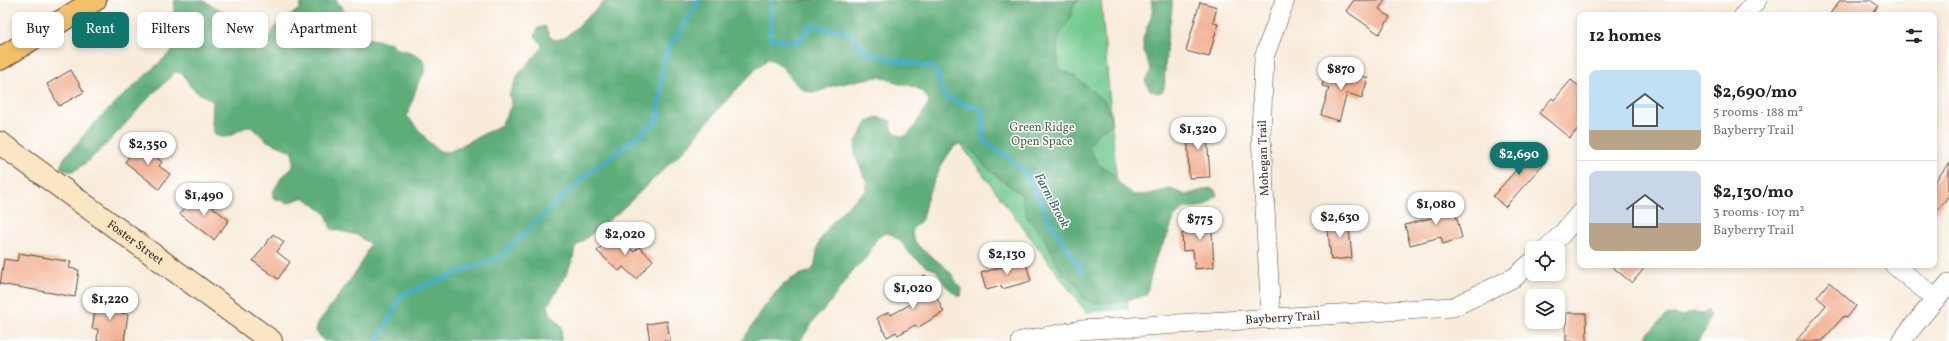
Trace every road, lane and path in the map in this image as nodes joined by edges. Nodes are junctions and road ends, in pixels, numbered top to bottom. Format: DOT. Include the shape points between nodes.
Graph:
graph roads {
  1 [pos="95,0"];
  2 [pos="1285,0"];
  3 [pos="1756,0"];
  4 [pos="1746,12"];
  5 [pos="0,59"];
  6 [pos="0,143"];
  7 [pos="1577,216"];
  8 [pos="1555,241"];
  9 [pos="1525,268"];
  10 [pos="1898,268"];
  11 [pos="1949,283"];
  12 [pos="1936,299"];
  13 [pos="1271,319"];
  14 [pos="271,341"];
  15 [pos="1021,341"];
  16 [pos="1901,341"];
  1 -- 5 [label="main road"];
  2 -- 13 [label="street, Mohegan Trail" via="1264,57 1261,136"];
  3 -- 4 [label="street"];
  6 -- 14 [label="street, Foster Street"];
  7 -- 8 [label="street"];
  9 -- 13 [label="street, Bayberry Trail" via="1515,277 1453,307"];
  10 -- 12 [label="street"];
  11 -- 12 [label="street"];
  12 -- 16 [label="street"];
  13 -- 15 [label="street, Bayberry Trail" via="1081,330"];
}
